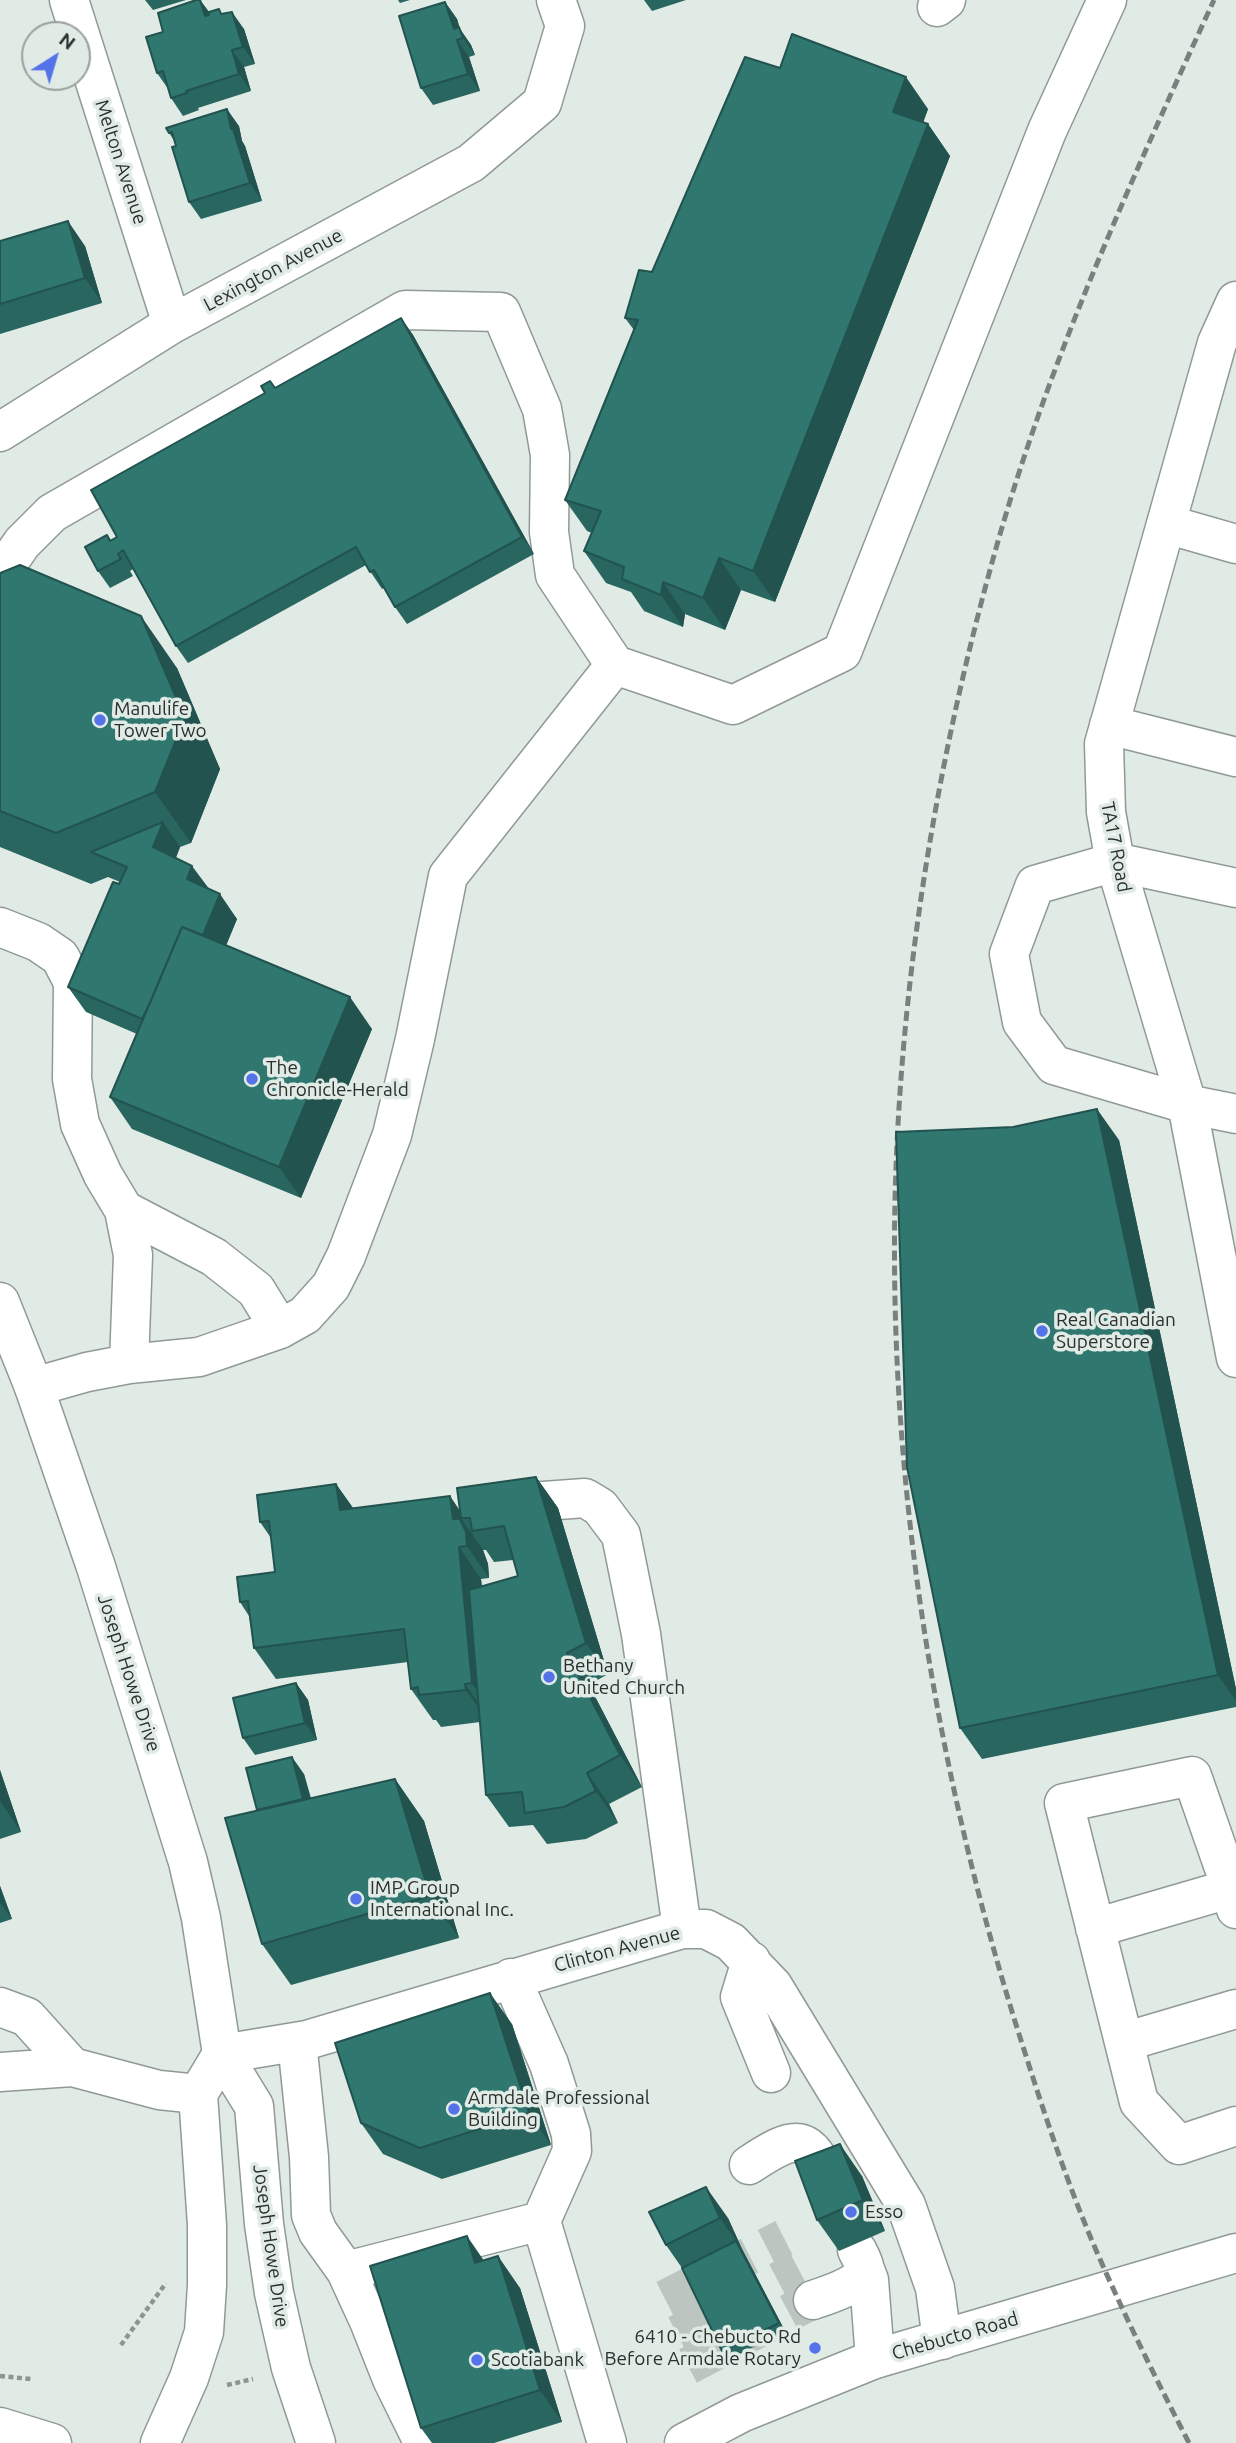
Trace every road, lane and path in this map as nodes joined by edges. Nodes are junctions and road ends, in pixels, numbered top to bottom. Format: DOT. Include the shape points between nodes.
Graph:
graph roads {
  1 [pos="69,0"];
  2 [pos="556,0"];
  3 [pos="1107,0"];
  4 [pos="1236,301"];
  5 [pos="172,324"];
  6 [pos="1226,344"];
  7 [pos="0,432"];
  8 [pos="1166,524"];
  9 [pos="11,533"];
  10 [pos="1236,544"];
  11 [pos="0,575"];
  12 [pos="615,665"];
  13 [pos="1110,725"];
  14 [pos="1236,757"];
  15 [pos="1115,862"];
  16 [pos="1236,888"];
  17 [pos="0,927"];
  18 [pos="1187,1104"];
  19 [pos="1236,1114"];
  20 [pos="124,1210"];
  21 [pos="1223,1221"];
  22 [pos="0,1302"];
  23 [pos="280,1329"];
  24 [pos="1236,1358"];
  25 [pos="129,1364"];
  26 [pos="34,1387"];
  27 [pos="530,1502"];
  28 [pos="1234,1894"];
  29 [pos="1096,1927"];
  30 [pos="682,1929"];
  31 [pos="751,1961"];
  32 [pos="511,1978"];
  33 [pos="0,2007"];
  34 [pos="1236,2009"];
  35 [pos="297,2042"];
  36 [pos="1124,2042"];
  37 [pos="222,2054"];
  38 [pos="72,2067"];
  39 [pos="0,2072"];
  40 [pos="771,2073"];
  41 [pos="198,2094"];
  42 [pos="1236,2126"];
  43 [pos="749,2165"];
  44 [pos="831,2186"];
  45 [pos="311,2216"];
  46 [pos="541,2221"];
  47 [pos="264,2224"];
  48 [pos="1236,2253"];
  49 [pos="346,2271"];
  50 [pos="813,2300"];
  51 [pos="942,2340"];
  52 [pos="875,2359"];
  53 [pos="0,2376"];
  54 [pos="263,2376"];
  55 [pos="31,2379"];
  56 [pos="222,2386"];
  57 [pos="0,2427"];
  58 [pos="423,2442"];
  59 [pos="52,2443"];
  60 [pos="160,2443"];
  61 [pos="316,2443"];
  62 [pos="607,2443"];
  63 [pos="684,2443"];
  1 -- 5 [label="main road, Melton Avenue"];
  2 -- 5 [label="main road, Lexington Avenue" via="565,26 542,103 471,163"];
  3 -- 12 [label="main road" via="1047,131 842,652 733,705"];
  4 -- 6 [label="main road, TA17 Road"];
  5 -- 7 [label="main road, Lexington Avenue"];
  6 -- 8 [label="main road, TA17 Road"];
  8 -- 10 [label="main road"];
  8 -- 13 [label="main road, TA17 Road"];
  9 -- 11 [label="main road"];
  9 -- 12 [label="main road" via="405,310 500,312 542,409 550,455 549,532 555,575"];
  12 -- 23 [label="main road" via="448,876 392,1135 331,1286 304,1315"];
  13 -- 14 [label="main road"];
  13 -- 15 [label="main road, TA17 Road" via="1104,744 1106,812"];
  15 -- 16 [label="main road"];
  15 -- 18 [label="main road, TA17 Road"];
  15 -- 18 [label="main road" via="1035,885 1009,954 1022,1022 1054,1065"];
  17 -- 20 [label="main road" via="38,942 60,957 73,982 72,1079 80,1124"];
  18 -- 19 [label="main road"];
  18 -- 21 [label="main road, TA17 Road"];
  20 -- 23 [label="main road" via="214,1257 256,1290"];
  20 -- 25 [label="main road" via="133,1255"];
  21 -- 24 [label="main road, TA17 Road"];
  22 -- 26 [label="main road, Joseph Howe Drive"];
  23 -- 25 [label="main road" via="199,1357"];
  25 -- 26 [label="main road"];
  26 -- 37 [label="main road, Joseph Howe Drive" via="188,1862"];
  27 -- 30 [label="main road" via="585,1498 600,1507 621,1535 642,1634"];
  28 -- 29 [label="main road"];
  28 -- 29 [label="main road" via="1192,1776 1064,1803"];
  29 -- 36 [label="main road"];
  30 -- 31 [label="main road, Clinton Avenue" via="706,1929 731,1942"];
  30 -- 32 [label="main road, Clinton Avenue"];
  31 -- 40 [label="main road" via="740,1997"];
  31 -- 51 [label="main road, Clinton Avenue" via="773,1986 906,2205 935,2288"];
  32 -- 35 [label="main road, Clinton Avenue"];
  32 -- 46 [label="main road" via="550,2064 571,2134 572,2151"];
  33 -- 38 [label="main road" via="27,2017"];
  34 -- 36 [label="main road"];
  35 -- 37 [label="main road, Clinton Avenue"];
  35 -- 45 [label="main road"];
  36 -- 42 [label="main road" via="1139,2102 1179,2145"];
  37 -- 41 [label="main road"];
  37 -- 47 [label="main road, Joseph Howe Drive" via="254,2106"];
  38 -- 39 [label="main road"];
  38 -- 41 [label="main road" via="159,2090"];
  41 -- 60 [label="main road" via="207,2225 204,2332"];
  43 -- 44 [label="main road" via="785,2144 803,2143 822,2164"];
  45 -- 47 [label="main road"];
  45 -- 49 [label="main road"];
  46 -- 49 [label="main road"];
  46 -- 62 [label="main road"];
  47 -- 61 [label="main road, Joseph Howe Drive" via="291,2368"];
  48 -- 51 [label="main road, Chebucto Road"];
  49 -- 58 [label="main road"];
  50 -- 52 [label="main road" via="857,2282 862,2276 859,2256 869,2280"];
  51 -- 52 [label="main road, Chebucto Road"];
  52 -- 63 [label="main road, Chebucto Road" via="741,2413"];
  53 -- 55 [label="path"];
  54 -- 56 [label="path"];
  57 -- 59 [label="main road"];
}
